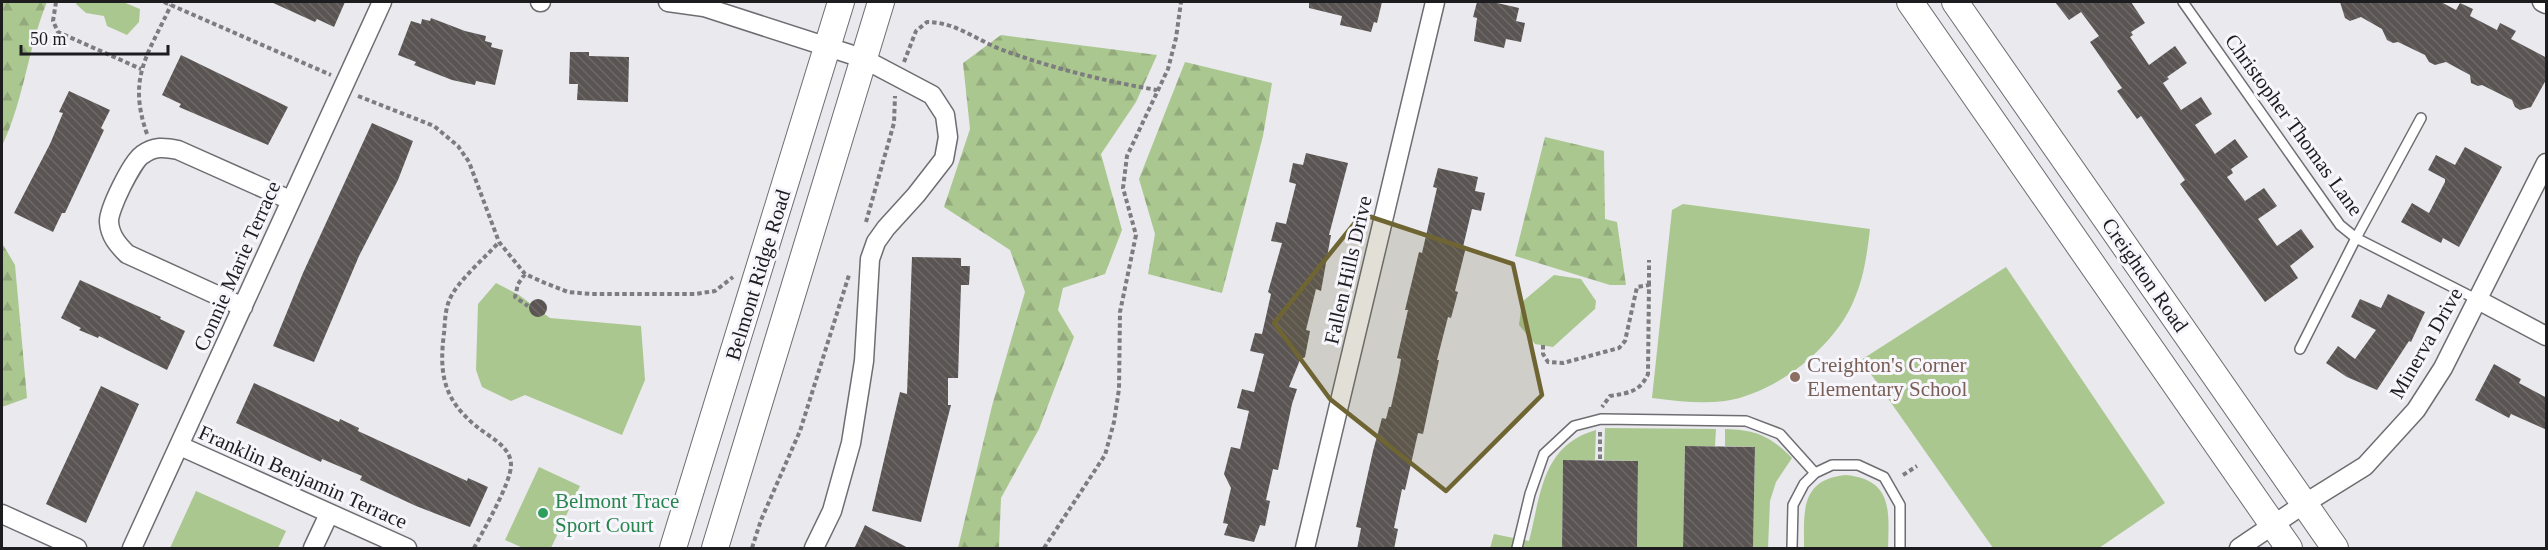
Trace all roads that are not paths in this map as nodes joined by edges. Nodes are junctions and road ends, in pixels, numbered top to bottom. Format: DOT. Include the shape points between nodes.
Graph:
graph roads {
  1 [pos="382,2"];
  2 [pos="668,2"];
  3 [pos="841,2"];
  4 [pos="881,2"];
  5 [pos="1435,2"];
  6 [pos="1910,2"];
  7 [pos="1954,2"];
  8 [pos="2183,2"];
  9 [pos="2542,2"];
  10 [pos="2547,4"];
  11 [pos="828,45"];
  12 [pos="862,58"];
  13 [pos="2421,118"];
  14 [pos="2547,163"];
  15 [pos="290,200"];
  16 [pos="2356,238"];
  17 [pos="2478,300"];
  18 [pos="243,307"];
  19 [pos="2547,336"];
  20 [pos="2300,349"];
  21 [pos="180,446"];
  22 [pos="1815,473"];
  23 [pos="2304,504"];
  24 [pos="2,514"];
  25 [pos="329,514"];
  26 [pos="2273,525"];
  27 [pos="77,549"];
  28 [pos="132,549"];
  29 [pos="313,549"];
  30 [pos="407,549"];
  31 [pos="673,549"];
  32 [pos="715,549"];
  33 [pos="814,549"];
  34 [pos="1305,549"];
  35 [pos="1517,549"];
  36 [pos="1791,549"];
  37 [pos="1900,549"];
  38 [pos="2239,549"];
  39 [pos="2289,549"];
  40 [pos="2335,549"];
  1 -- 15 [label="street, Connie Marie Terrace"];
  2 -- 11 [label="street" via="704,7"];
  3 -- 11 [label="street, Belmont Ridge Road"];
  4 -- 12 [label="street, Belmont Ridge Road"];
  5 -- 34 [label="street, Fallen Hills Drive"];
  6 -- 26 [label="street, Creighton Road"];
  7 -- 23 [label="street, Creighton Road"];
  8 -- 16 [label="lane, Christopher Thomas Lane" via="2340,225"];
  9 -- 10 [label="street"];
  11 -- 12 [label="street"];
  11 -- 31 [label="street, Belmont Ridge Road"];
  12 -- 32 [label="street, Belmont Ridge Road"];
  12 -- 33 [label="street" via="932,95 945,115 948,137 944,159 876,243 870,259 864,361 851,443 832,511"];
  13 -- 16 [label="lane, Christopher Thomas Lane"];
  14 -- 17 [label="street, Minerva Drive"];
  15 -- 18 [label="street, Connie Marie Terrace"];
  15 -- 18 [label="street" via="178,150 161,147 140,156 112,208 109,221 116,244 127,254"];
  16 -- 17 [label="lane, Christopher Thomas Lane"];
  16 -- 20 [label="lane, Christopher Thomas Lane"];
  17 -- 19 [label="street"];
  17 -- 23 [label="street, Minerva Drive" via="2443,368 2392,439 2365,466"];
  18 -- 21 [label="street, Connie Marie Terrace"];
  21 -- 25 [label="street, Franklin Benjamin Terrace"];
  21 -- 28 [label="street, Connie Marie Terrace"];
  22 -- 35 [label="lane" via="1780,434 1746,421 1601,419 1574,426 1544,454"];
  22 -- 36 [label="lane" via="1792,505"];
  22 -- 37 [label="lane" via="1832,465 1858,465 1884,477 1900,505"];
  23 -- 26 [label="street, Minerva Drive"];
  23 -- 40 [label="street, Creighton Road"];
  24 -- 27 [label="street"];
  25 -- 29 [label="street"];
  25 -- 30 [label="street, Franklin Benjamin Terrace"];
  26 -- 38 [label="street, Minerva Drive"];
  26 -- 39 [label="street, Creighton Road"];
}
